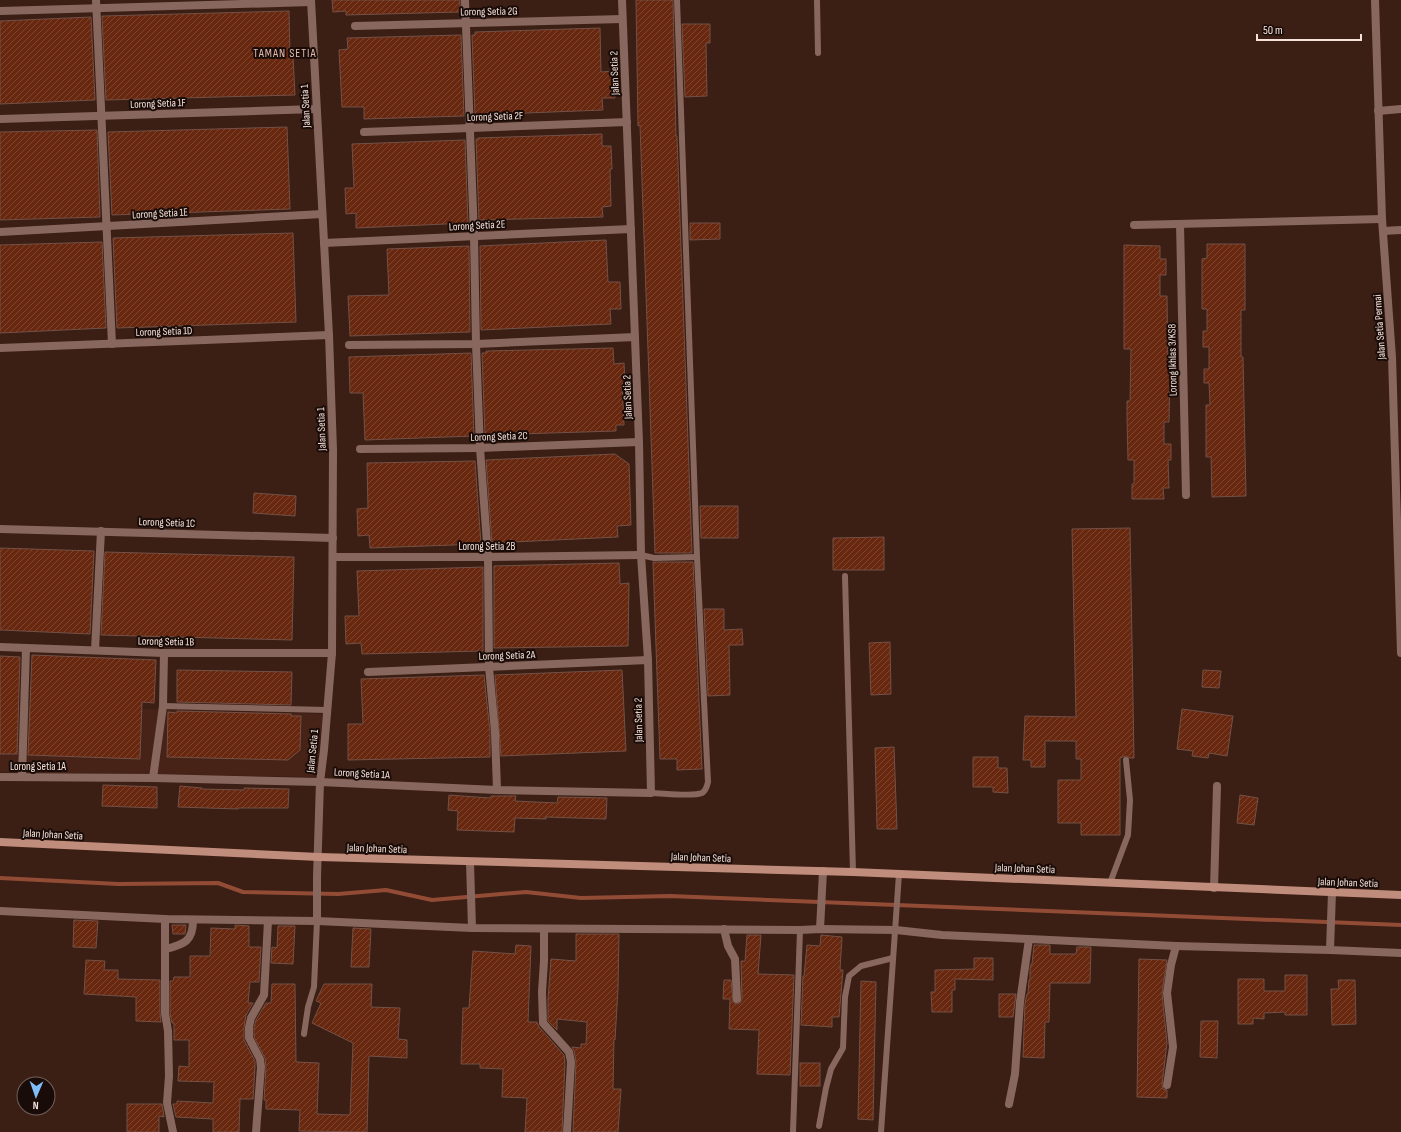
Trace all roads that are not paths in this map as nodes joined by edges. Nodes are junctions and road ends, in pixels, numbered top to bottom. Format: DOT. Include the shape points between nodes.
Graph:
graph roads {
  1 [pos="96,0"];
  2 [pos="465,0"];
  3 [pos="622,0"];
  4 [pos="677,0"];
  5 [pos="817,0"];
  6 [pos="1375,0"];
  7 [pos="311,1"];
  8 [pos="96,9"];
  9 [pos="0,11"];
  10 [pos="622,19"];
  11 [pos="467,22"];
  12 [pos="355,26"];
  13 [pos="818,53"];
  14 [pos="316,109"];
  15 [pos="1401,110"];
  16 [pos="1378,111"];
  17 [pos="101,116"];
  18 [pos="0,119"];
  19 [pos="627,122"];
  20 [pos="469,127"];
  21 [pos="364,132"];
  22 [pos="322,214"];
  23 [pos="1382,219"];
  24 [pos="1180,224"];
  25 [pos="1134,225"];
  26 [pos="107,227"];
  27 [pos="631,229"];
  28 [pos="1401,230"];
  29 [pos="1383,231"];
  30 [pos="0,232"];
  31 [pos="474,236"];
  32 [pos="324,243"];
  33 [pos="329,335"];
  34 [pos="635,337"];
  35 [pos="112,344"];
  36 [pos="476,344"];
  37 [pos="349,345"];
  38 [pos="0,348"];
  39 [pos="1397,357"];
  40 [pos="639,442"];
  41 [pos="480,448"];
  42 [pos="360,449"];
  43 [pos="1399,479"];
  44 [pos="1186,495"];
  45 [pos="0,529"];
  46 [pos="101,531"];
  47 [pos="333,538"];
  48 [pos="641,555"];
  49 [pos="333,556"];
  50 [pos="488,557"];
  51 [pos="697,557"];
  52 [pos="845,576"];
  53 [pos="1401,620"];
  54 [pos="0,647"];
  55 [pos="26,648"];
  56 [pos="95,650"];
  57 [pos="164,653"];
  58 [pos="1401,653"];
  59 [pos="332,654"];
  60 [pos="648,660"];
  61 [pos="489,667"];
  62 [pos="368,672"];
  63 [pos="163,706"];
  64 [pos="327,710"];
  65 [pos="1126,760"];
  66 [pos="0,777"];
  67 [pos="22,777"];
  68 [pos="153,778"];
  69 [pos="320,782"];
  70 [pos="1217,786"];
  71 [pos="498,790"];
  72 [pos="651,793"];
  73 [pos="0,842"];
  74 [pos="319,857"];
  75 [pos="470,862"];
  76 [pos="823,871"];
  77 [pos="853,872"];
  78 [pos="899,874"];
  79 [pos="1110,883"];
  80 [pos="1214,888"];
  81 [pos="1332,892"];
  82 [pos="1401,895"];
  83 [pos="0,911"];
  84 [pos="317,917"];
  85 [pos="164,919"];
  86 [pos="193,920"];
  87 [pos="268,921"];
  88 [pos="472,928"];
  89 [pos="544,928"];
  90 [pos="820,928"];
  91 [pos="724,929"];
  92 [pos="800,930"];
  93 [pos="896,930"];
  94 [pos="1030,939"];
  95 [pos="1176,946"];
  96 [pos="1330,946"];
  97 [pos="166,949"];
  98 [pos="1401,953"];
  99 [pos="893,958"];
  100 [pos="737,999"];
  101 [pos="304,1034"];
  102 [pos="1167,1085"];
  103 [pos="1009,1104"];
  104 [pos="819,1126"];
  105 [pos="173,1132"];
  106 [pos="256,1132"];
  107 [pos="567,1132"];
  108 [pos="793,1132"];
  109 [pos="881,1132"];
  1 -- 8 [label="street"];
  2 -- 11 [label="street"];
  3 -- 10 [label="street, Jalan Setia 2"];
  4 -- 51 [label="lane"];
  5 -- 13 [label="lane"];
  6 -- 16 [label="street, Jalan Setia Permai"];
  7 -- 8 [label="street"];
  7 -- 14 [label="street, Jalan Setia 1"];
  8 -- 9 [label="street"];
  8 -- 17 [label="street"];
  10 -- 11 [label="street, Lorong Setia 2G"];
  10 -- 19 [label="street, Jalan Setia 2"];
  11 -- 12 [label="street, Lorong Setia 2G"];
  11 -- 20 [label="street"];
  14 -- 17 [label="street, Lorong Setia 1F"];
  14 -- 22 [label="street, Jalan Setia 1"];
  15 -- 16 [label="street"];
  16 -- 23 [label="street, Jalan Setia Permai"];
  17 -- 18 [label="street, Lorong Setia 1F"];
  17 -- 26 [label="street"];
  19 -- 20 [label="street, Lorong Setia 2F"];
  19 -- 27 [label="street, Jalan Setia 2"];
  20 -- 21 [label="street, Lorong Setia 2F"];
  20 -- 31 [label="street"];
  22 -- 26 [label="street, Lorong Setia 1E"];
  22 -- 32 [label="street, Jalan Setia 1"];
  23 -- 24 [label="street"];
  23 -- 29 [label="street, Jalan Setia Permai"];
  24 -- 25 [label="street"];
  24 -- 44 [label="street, Lorong Ikhlas 3/KS8"];
  26 -- 30 [label="street, Lorong Setia 1E"];
  26 -- 35 [label="street"];
  27 -- 31 [label="street, Lorong Setia 2E"];
  27 -- 34 [label="street, Jalan Setia 2"];
  28 -- 29 [label="street"];
  29 -- 39 [label="street, Jalan Setia Permai"];
  31 -- 32 [label="street, Lorong Setia 2E"];
  31 -- 36 [label="street"];
  32 -- 33 [label="street, Jalan Setia 1"];
  33 -- 35 [label="street, Lorong Setia 1D"];
  33 -- 47 [label="street, Jalan Setia 1"];
  34 -- 36 [label="street"];
  34 -- 40 [label="street, Jalan Setia 2"];
  35 -- 38 [label="street, Lorong Setia 1D"];
  36 -- 37 [label="street"];
  36 -- 41 [label="street"];
  39 -- 43 [label="street, Jalan Setia Permai"];
  40 -- 41 [label="street, Lorong Setia 2C"];
  40 -- 48 [label="street, Jalan Setia 2"];
  41 -- 42 [label="street, Lorong Setia 2C"];
  41 -- 50 [label="street"];
  43 -- 53 [label="street, Jalan Setia Permai"];
  45 -- 46 [label="street, Lorong Setia 1C"];
  46 -- 47 [label="street, Lorong Setia 1C"];
  46 -- 56 [label="street"];
  47 -- 49 [label="street, Jalan Setia 1"];
  48 -- 50 [label="street, Lorong Setia 2B"];
  48 -- 51 [label="lane" via="654,558"];
  48 -- 60 [label="street, Jalan Setia 2"];
  49 -- 50 [label="street, Lorong Setia 2B"];
  49 -- 59 [label="street, Jalan Setia 1"];
  50 -- 61 [label="street"];
  51 -- 72 [label="lane" via="708,782 705,791 701,793"];
  52 -- 77 [label="lane"];
  53 -- 58 [label="street, Jalan Setia Permai"];
  54 -- 55 [label="street, Lorong Setia 1B"];
  55 -- 56 [label="street, Lorong Setia 1B"];
  55 -- 67 [label="street"];
  56 -- 57 [label="street, Lorong Setia 1B"];
  57 -- 59 [label="street, Lorong Setia 1B"];
  57 -- 63 [label="street"];
  59 -- 64 [label="street, Jalan Setia 1"];
  60 -- 61 [label="street, Lorong Setia 2A"];
  60 -- 72 [label="street, Jalan Setia 2"];
  61 -- 62 [label="street, Lorong Setia 2A"];
  61 -- 71 [label="street"];
  63 -- 64 [label="lane"];
  63 -- 68 [label="street"];
  64 -- 69 [label="street, Jalan Setia 1"];
  65 -- 79 [label="lane" via="1130,800 1128,835"];
  66 -- 67 [label="street, Lorong Setia 1A"];
  67 -- 68 [label="street, Lorong Setia 1A"];
  68 -- 69 [label="street, Lorong Setia 1A"];
  69 -- 71 [label="street, Lorong Setia 1A"];
  69 -- 74 [label="street, Jalan Setia 1"];
  70 -- 80 [label="street"];
  71 -- 72 [label="street, Lorong Setia 1A"];
  73 -- 74 [label="main road, Jalan Johan Setia"];
  74 -- 75 [label="main road, Jalan Johan Setia"];
  74 -- 84 [label="street, Jalan Setia 1"];
  75 -- 76 [label="main road, Jalan Johan Setia"];
  75 -- 88 [label="street"];
  76 -- 77 [label="main road, Jalan Johan Setia"];
  76 -- 90 [label="street"];
  77 -- 78 [label="main road, Jalan Johan Setia"];
  78 -- 79 [label="main road, Jalan Johan Setia"];
  78 -- 93 [label="lane"];
  79 -- 80 [label="main road, Jalan Johan Setia"];
  80 -- 81 [label="main road, Jalan Johan Setia"];
  81 -- 82 [label="main road, Jalan Johan Setia"];
  81 -- 96 [label="street"];
  83 -- 85 [label="street"];
  84 -- 87 [label="street"];
  84 -- 88 [label="street"];
  84 -- 101 [label="lane" via="314,987"];
  85 -- 86 [label="street"];
  85 -- 97 [label="street"];
  86 -- 87 [label="street"];
  86 -- 97 [label="street" via="193,930 188,940 179,946"];
  87 -- 106 [label="street" via="264,995 251,1018 249,1027 249,1038 260,1059 261,1067"];
  88 -- 89 [label="street"];
  89 -- 91 [label="street"];
  89 -- 107 [label="street" via="543,1022 569,1052 571,1062"];
  90 -- 92 [label="street"];
  90 -- 93 [label="street"];
  91 -- 92 [label="street"];
  91 -- 100 [label="street" via="728,946 735,959"];
  92 -- 108 [label="lane"];
  93 -- 94 [label="street"];
  93 -- 99 [label="lane"];
  94 -- 95 [label="street"];
  94 -- 103 [label="street" via="1020,1002 1015,1074"];
  95 -- 96 [label="street"];
  95 -- 102 [label="street" via="1167,993 1173,1047"];
  96 -- 98 [label="street"];
  97 -- 105 [label="street" via="165,1013 169,1076 167,1103"];
  99 -- 104 [label="lane" via="861,966 849,976 845,997 843,1048 826,1088"];
  99 -- 109 [label="lane"];
}
